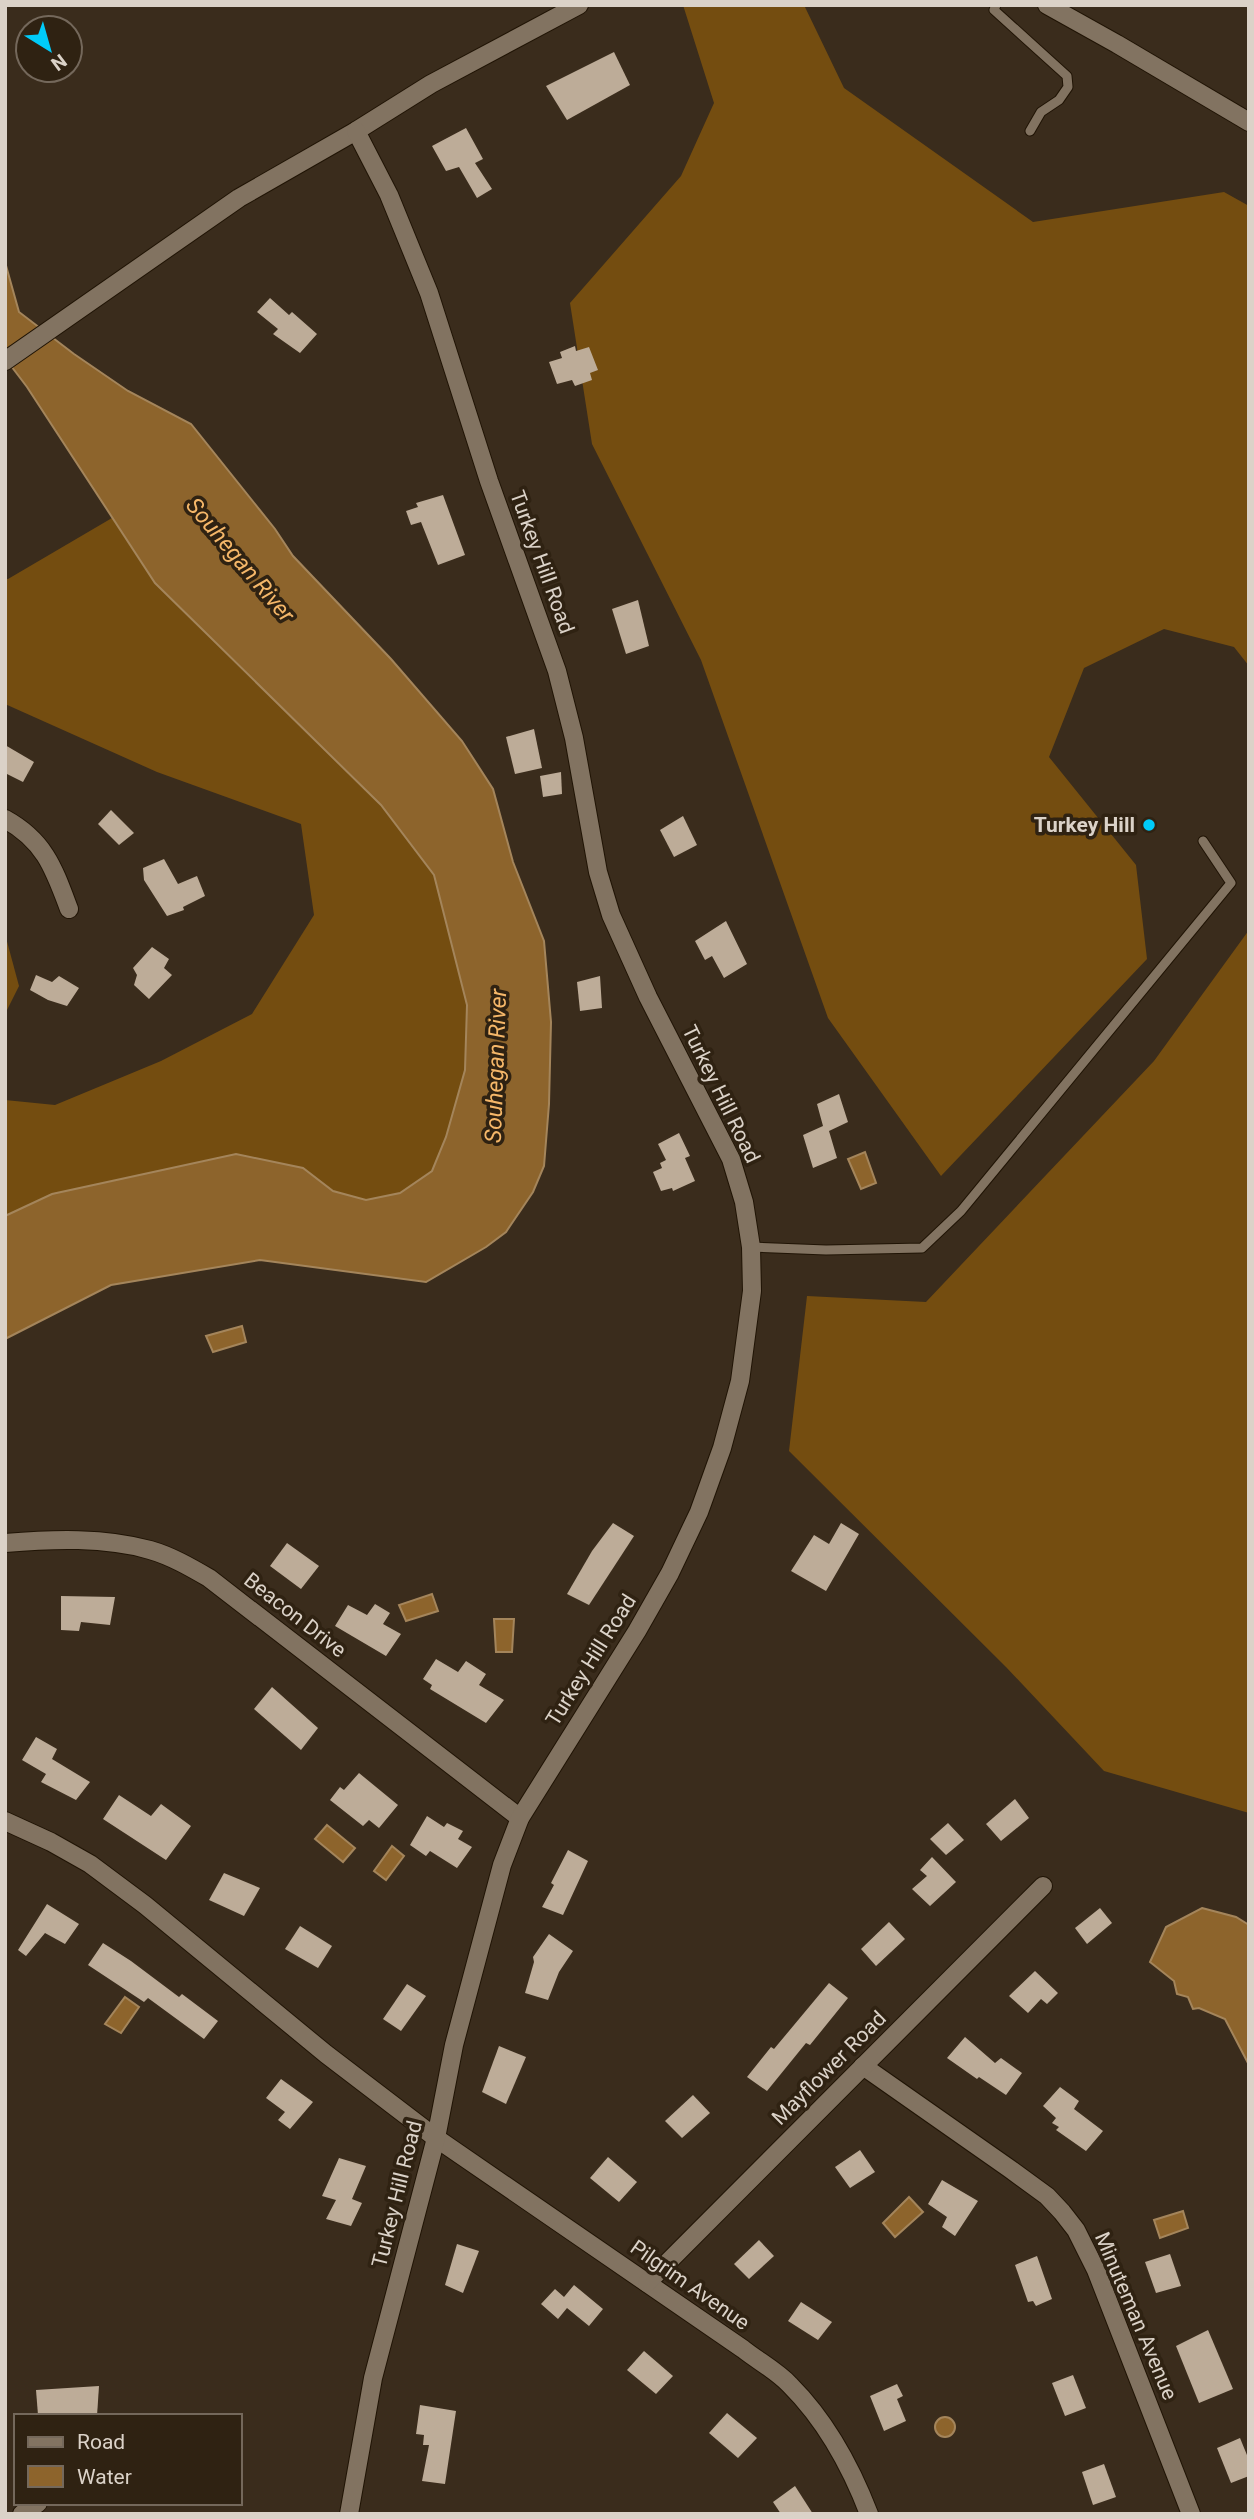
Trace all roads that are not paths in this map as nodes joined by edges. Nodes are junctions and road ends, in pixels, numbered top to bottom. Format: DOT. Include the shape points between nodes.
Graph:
graph roads {
  1 [pos="579,5"];
  2 [pos="996,5"];
  3 [pos="1047,5"];
  4 [pos="1249,122"];
  5 [pos="356,131"];
  6 [pos="1030,131"];
  7 [pos="5,361"];
  8 [pos="5,819"];
  9 [pos="1203,841"];
  10 [pos="69,909"];
  11 [pos="751,1247"];
  12 [pos="5,1543"];
  13 [pos="520,1818"];
  14 [pos="5,1821"];
  15 [pos="1043,1886"];
  16 [pos="863,2066"];
  17 [pos="436,2138"];
  18 [pos="647,2283"];
  19 [pos="349,2514"];
  20 [pos="869,2514"];
  21 [pos="1191,2514"];
  1 -- 5 [label="street" via="431,84"];
  2 -- 6 [label="lane" via="994,10 1067,76 1064,94 1041,112"];
  3 -- 4 [label="street"];
  5 -- 7 [label="street" via="239,198"];
  5 -- 11 [label="street, Turkey Hill Road" via="389,195 429,293 557,671 611,915 731,1158"];
  8 -- 10 [label="street" via="42,848"];
  9 -- 11 [label="lane" via="1231,883 961,1211 922,1248"];
  11 -- 13 [label="street, Turkey Hill Road" via="752,1291 740,1381 699,1511 638,1631"];
  12 -- 13 [label="street, Beacon Drive" via="128,1545 190,1567"];
  13 -- 17 [label="street, Turkey Hill Road" via="485,1925"];
  14 -- 17 [label="street" via="90,1864"];
  15 -- 16 [label="street, Mayflower Road"];
  16 -- 18 [label="street, Mayflower Road"];
  16 -- 21 [label="street, Minuteman Avenue" via="1047,2196 1076,2230 1096,2270"];
  17 -- 18 [label="street, Pilgrim Avenue"];
  17 -- 19 [label="street, Turkey Hill Road" via="373,2378"];
  18 -- 20 [label="street, Pilgrim Avenue" via="789,2384 819,2418 844,2458"];
}
